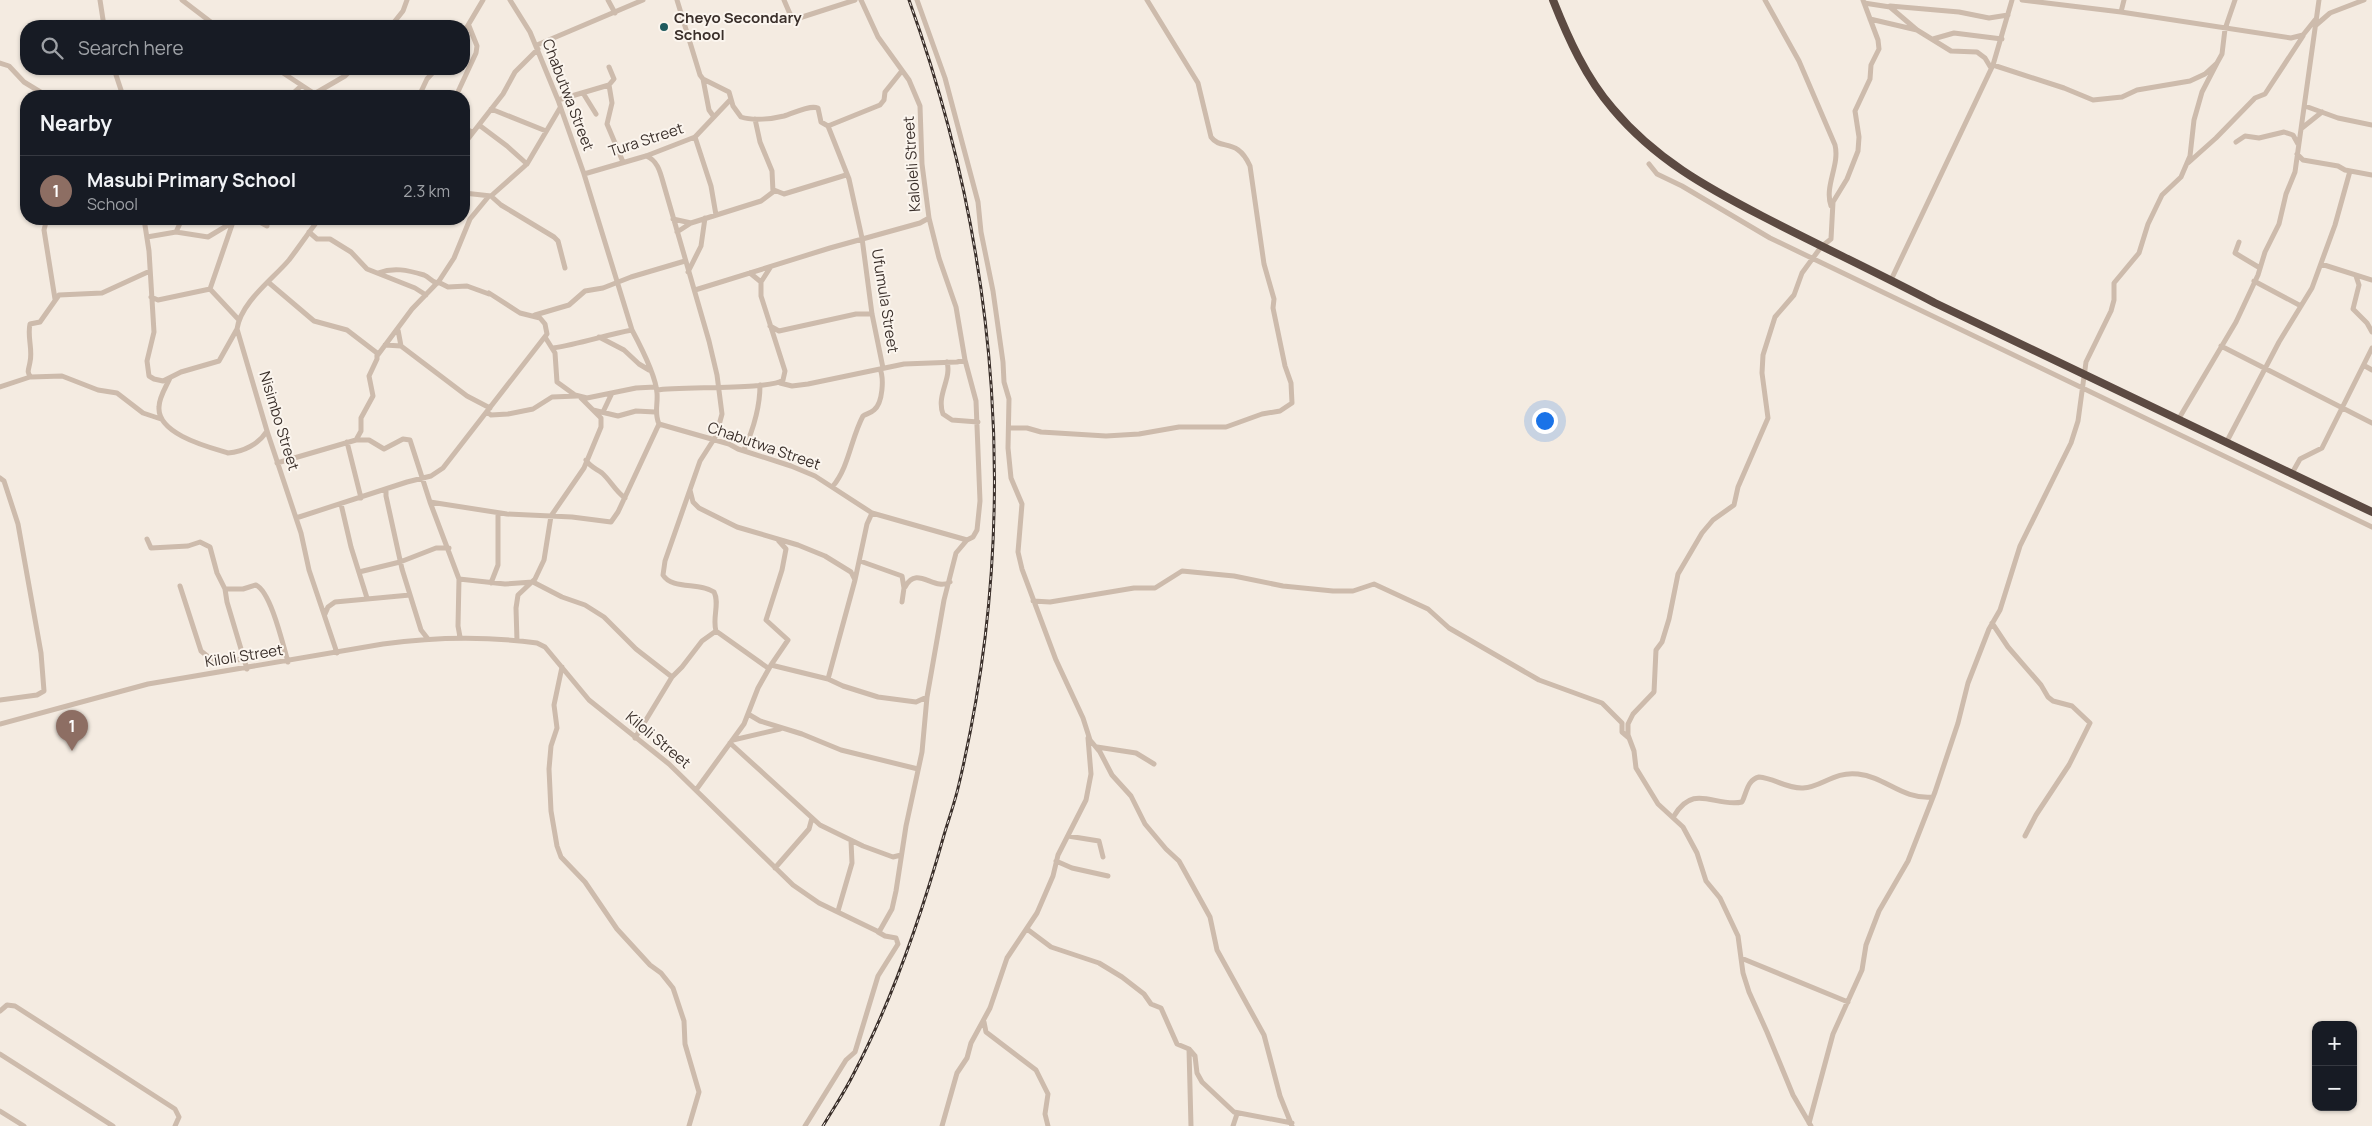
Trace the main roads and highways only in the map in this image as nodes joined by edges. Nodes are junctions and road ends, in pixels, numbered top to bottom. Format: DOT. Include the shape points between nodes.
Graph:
graph roads {
  1 [pos="1553,0"];
  2 [pos="2372,512"];
  1 -- 2 [label="highway" via="1577,54 1604,99 1649,146 1696,181 1935,303"];
}
